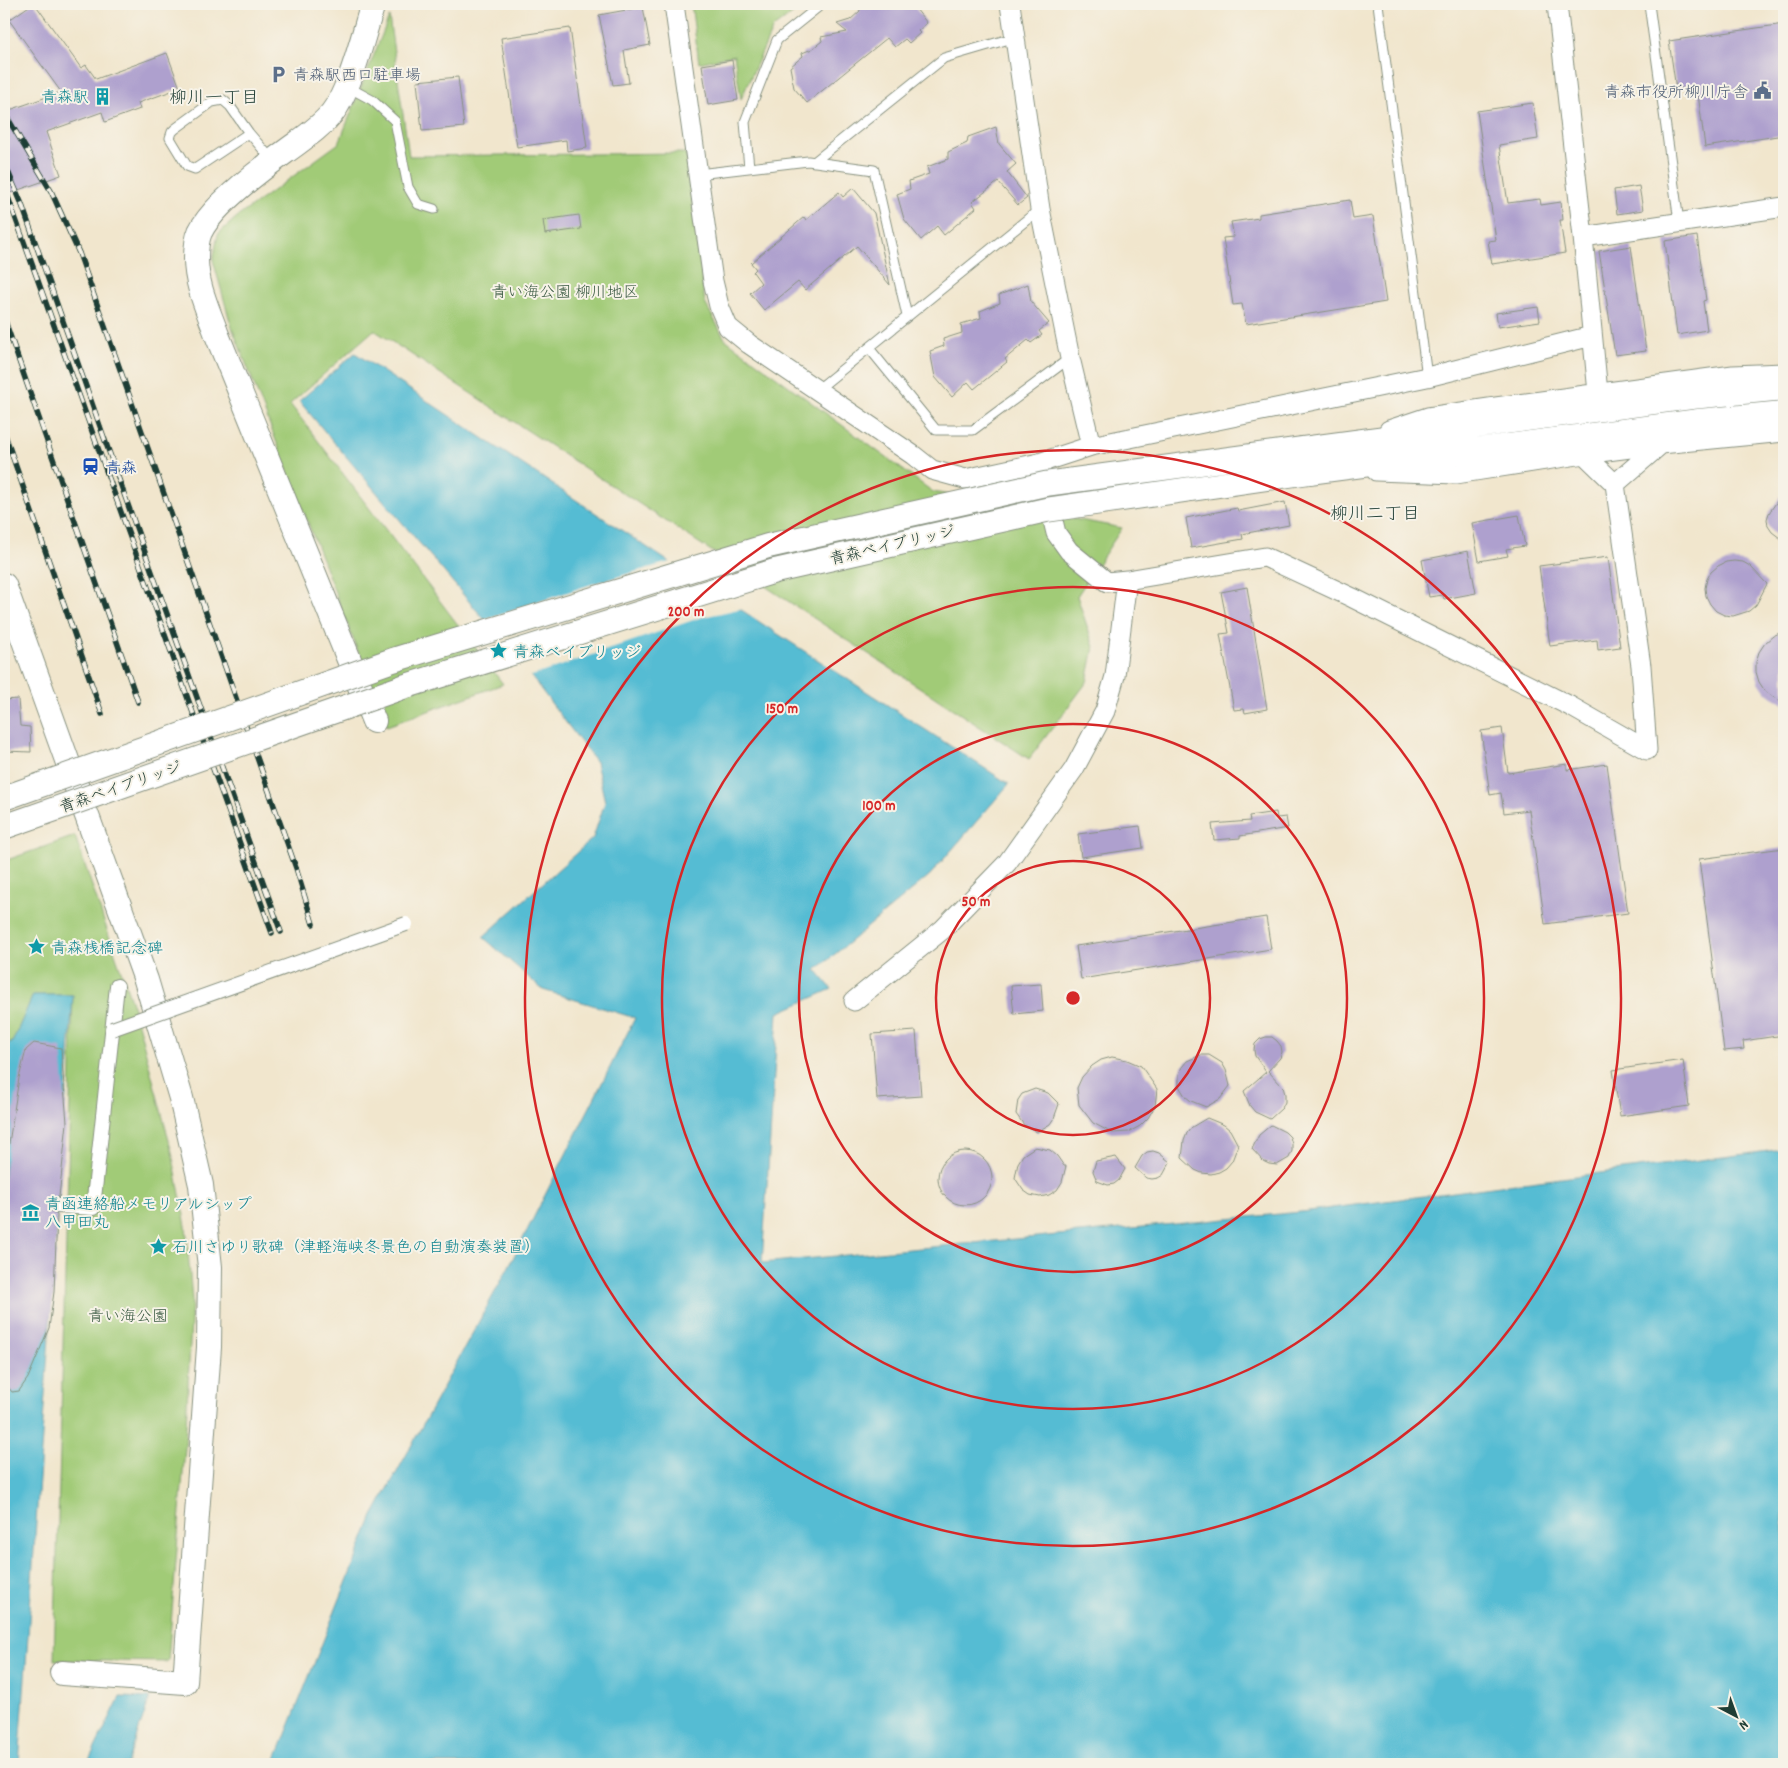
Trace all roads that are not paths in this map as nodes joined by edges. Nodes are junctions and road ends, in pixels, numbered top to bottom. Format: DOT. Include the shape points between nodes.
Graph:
graph roads {
  1 [pos="373,4"];
  2 [pos="674,4"];
  3 [pos="822,4"];
  4 [pos="1010,4"];
  5 [pos="1378,4"];
  6 [pos="1557,4"];
  7 [pos="1649,4"];
  8 [pos="1016,37"];
  9 [pos="346,86"];
  10 [pos="249,133"];
  11 [pos="273,161"];
  12 [pos="814,162"];
  13 [pos="749,168"];
  14 [pos="698,174"];
  15 [pos="1784,207"];
  16 [pos="434,209"];
  17 [pos="1040,209"];
  18 [pos="1679,222"];
  19 [pos="1583,237"];
  20 [pos="907,316"];
  21 [pos="1592,336"];
  22 [pos="868,348"];
  23 [pos="1070,358"];
  24 [pos="1784,373"];
  25 [pos="1427,377"];
  26 [pos="1784,388"];
  27 [pos="817,390"];
  28 [pos="1598,393"];
  29 [pos="1784,413"];
  30 [pos="1784,432"];
  31 [pos="1347,443"];
  32 [pos="1661,444"];
  33 [pos="1091,446"];
  34 [pos="1584,454"];
  35 [pos="1039,463"];
  36 [pos="1320,471"];
  37 [pos="1615,484"];
  38 [pos="1127,580"];
  39 [pos="4,585"];
  40 [pos="374,721"];
  41 [pos="4,798"];
  42 [pos="4,827"];
  43 [pos="406,924"];
  44 [pos="117,986"];
  45 [pos="854,1001"];
  46 [pos="112,1029"];
  47 [pos="58,1206"];
  48 [pos="62,1674"];
  1 -- 9 [label="street"];
  2 -- 14 [label="street"];
  3 -- 13 [label="lane" via="777,40 745,122"];
  4 -- 8 [label="street"];
  5 -- 25 [label="lane"];
  6 -- 19 [label="street"];
  7 -- 18 [label="lane"];
  8 -- 12 [label="lane" via="944,58"];
  8 -- 17 [label="street"];
  9 -- 11 [label="street" via="331,114"];
  9 -- 16 [label="lane" via="372,100 395,121 408,187 418,204"];
  10 -- 10 [label="lane" via="195,169 188,166 170,138 175,129 219,100 230,106"];
  10 -- 11 [label="lane"];
  11 -- 40 [label="street" via="215,212 200,233 196,258 199,286"];
  12 -- 13 [label="lane"];
  12 -- 20 [label="lane" via="874,170"];
  13 -- 14 [label="lane"];
  14 -- 27 [label="street" via="713,282 728,327"];
  15 -- 18 [label="street"];
  17 -- 20 [label="lane"];
  17 -- 23 [label="street"];
  18 -- 19 [label="street"];
  19 -- 21 [label="street"];
  20 -- 22 [label="lane"];
  21 -- 25 [label="street"];
  21 -- 28 [label="street"];
  22 -- 23 [label="lane" via="936,430 973,430"];
  22 -- 27 [label="lane"];
  23 -- 33 [label="street"];
  24 -- 28 [label="street" via="1733,375"];
  25 -- 33 [label="street"];
  26 -- 31 [label="street, 青森ベイブリッジ" via="1691,397"];
  27 -- 35 [label="street" via="932,470 965,478"];
  28 -- 31 [label="street" via="1428,417"];
  29 -- 36 [label="street, 青森ベイブリッジ"];
  30 -- 32 [label="street"];
  31 -- 41 [label="street, 青森ベイブリッジ, bridge" via="1045,484 768,546 393,660"];
  32 -- 34 [label="street"];
  32 -- 37 [label="street"];
  33 -- 35 [label="street"];
  34 -- 36 [label="street" via="1456,474"];
  34 -- 37 [label="street"];
  35 -- 38 [label="street" via="1056,533 1069,551 1107,582"];
  36 -- 42 [label="street, 青森ベイブリッジ, bridge" via="1046,510 774,571 403,687"];
  37 -- 38 [label="street" via="1640,666 1647,750 1562,702 1265,557"];
  38 -- 45 [label="street" via="1115,676 1105,711 1074,768 1007,863 942,930"];
  39 -- 48 [label="street" via="146,980 181,1098 201,1185 210,1267 210,1347 185,1682"];
  43 -- 46 [label="street, bridge"];
  44 -- 46 [label="street"];
  46 -- 47 [label="street" via="93,1208"];
}
